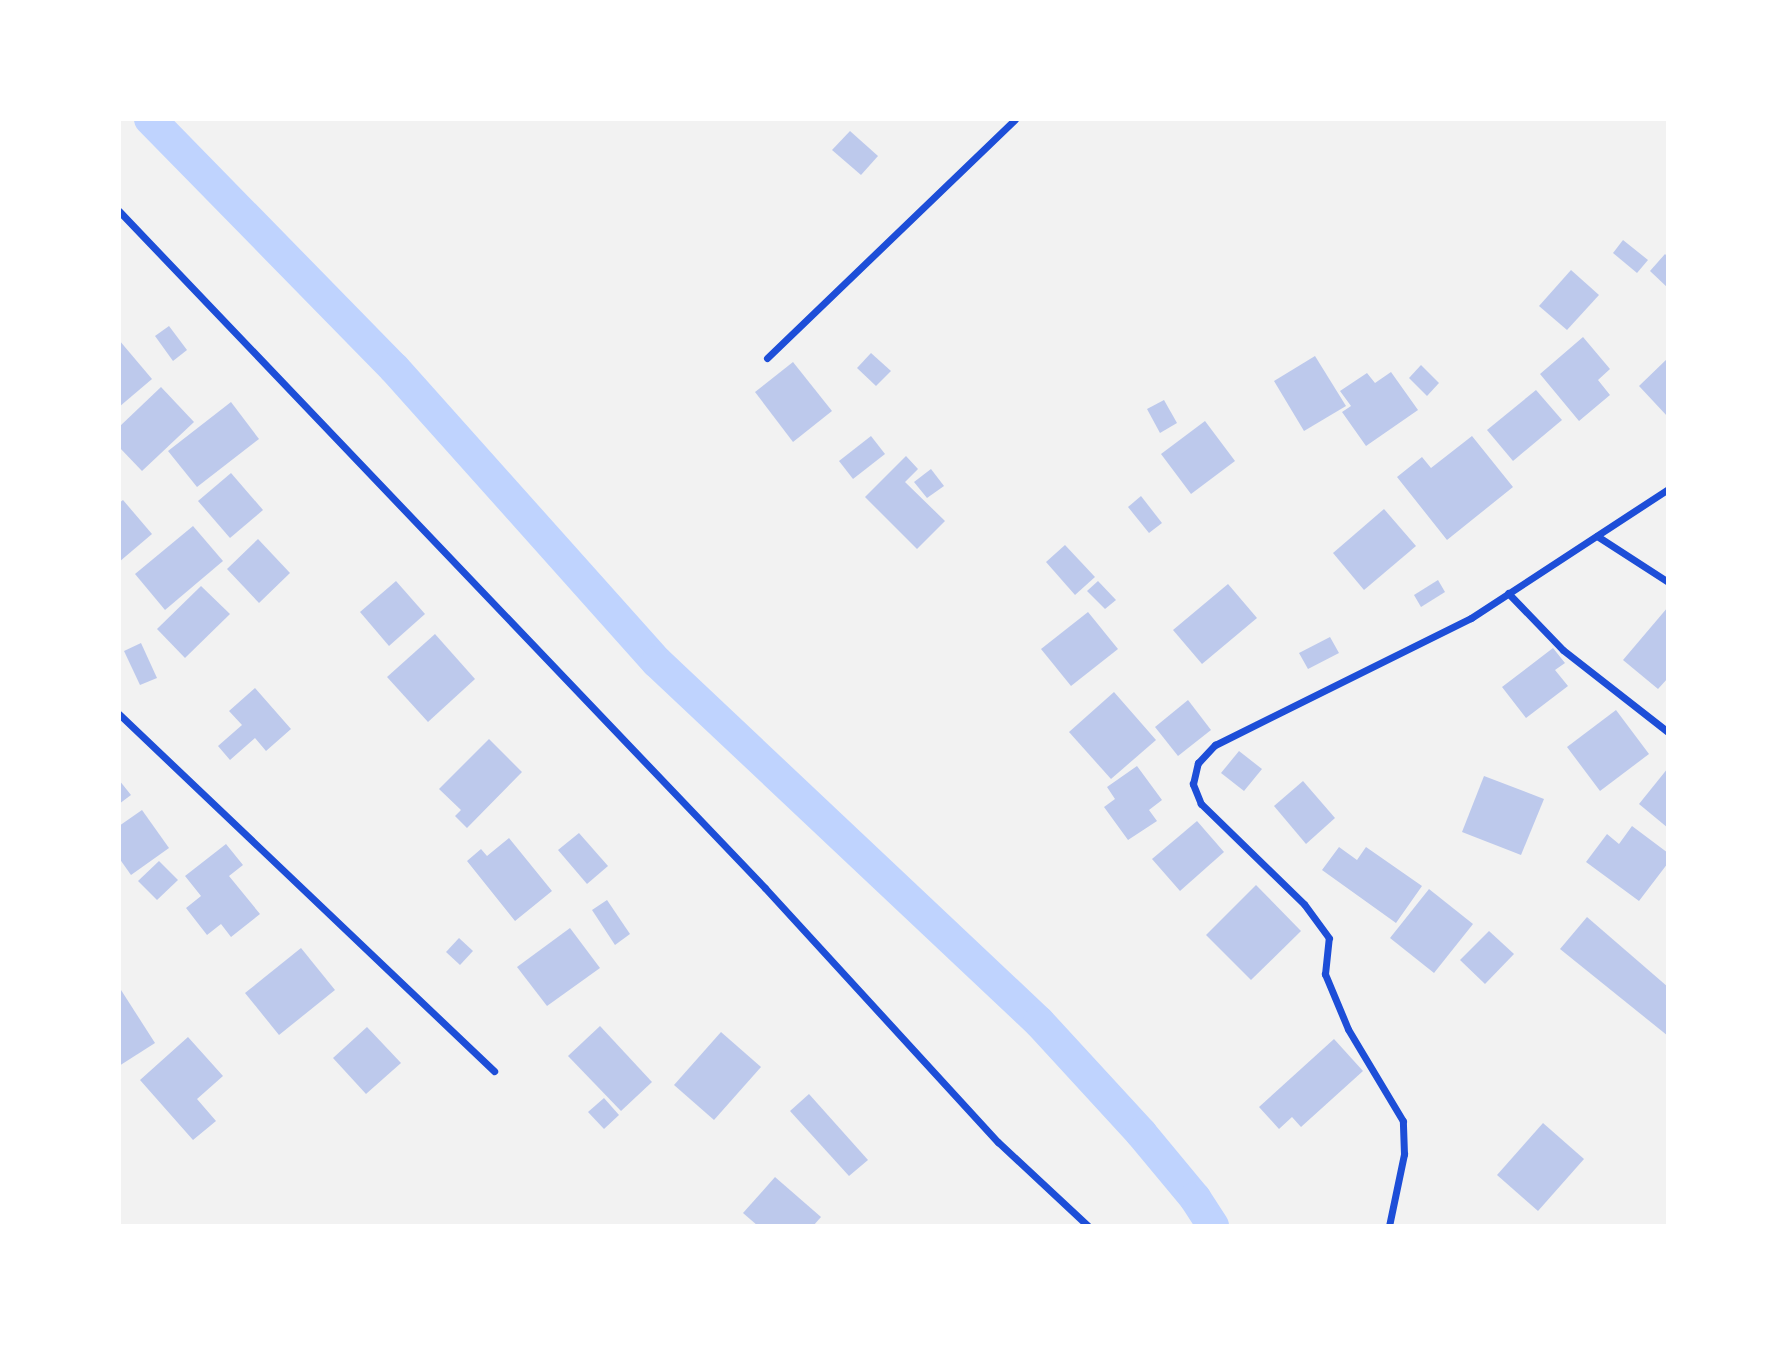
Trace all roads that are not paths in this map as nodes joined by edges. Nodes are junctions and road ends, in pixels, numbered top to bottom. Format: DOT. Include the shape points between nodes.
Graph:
graph roads {
  1 [pos="1015,119"];
  2 [pos="119,211"];
  3 [pos="767,358"];
  4 [pos="1668,489"];
  5 [pos="1597,536"];
  6 [pos="1668,582"];
  7 [pos="1508,593"];
  8 [pos="119,714"];
  9 [pos="1668,733"];
  10 [pos="494,1071"];
  11 [pos="1088,1226"];
  12 [pos="1389,1226"];
  1 -- 3 [label="street"];
  2 -- 11 [label="street" via="765,888 998,1142"];
  4 -- 5 [label="street"];
  5 -- 6 [label="street"];
  5 -- 7 [label="street"];
  7 -- 9 [label="street" via="1563,650"];
  7 -- 12 [label="street" via="1471,618 1215,745 1198,763 1193,783 1201,804 1304,904 1329,938 1325,974 1348,1029 1403,1121 1404,1154"];
  8 -- 10 [label="street"];
}
